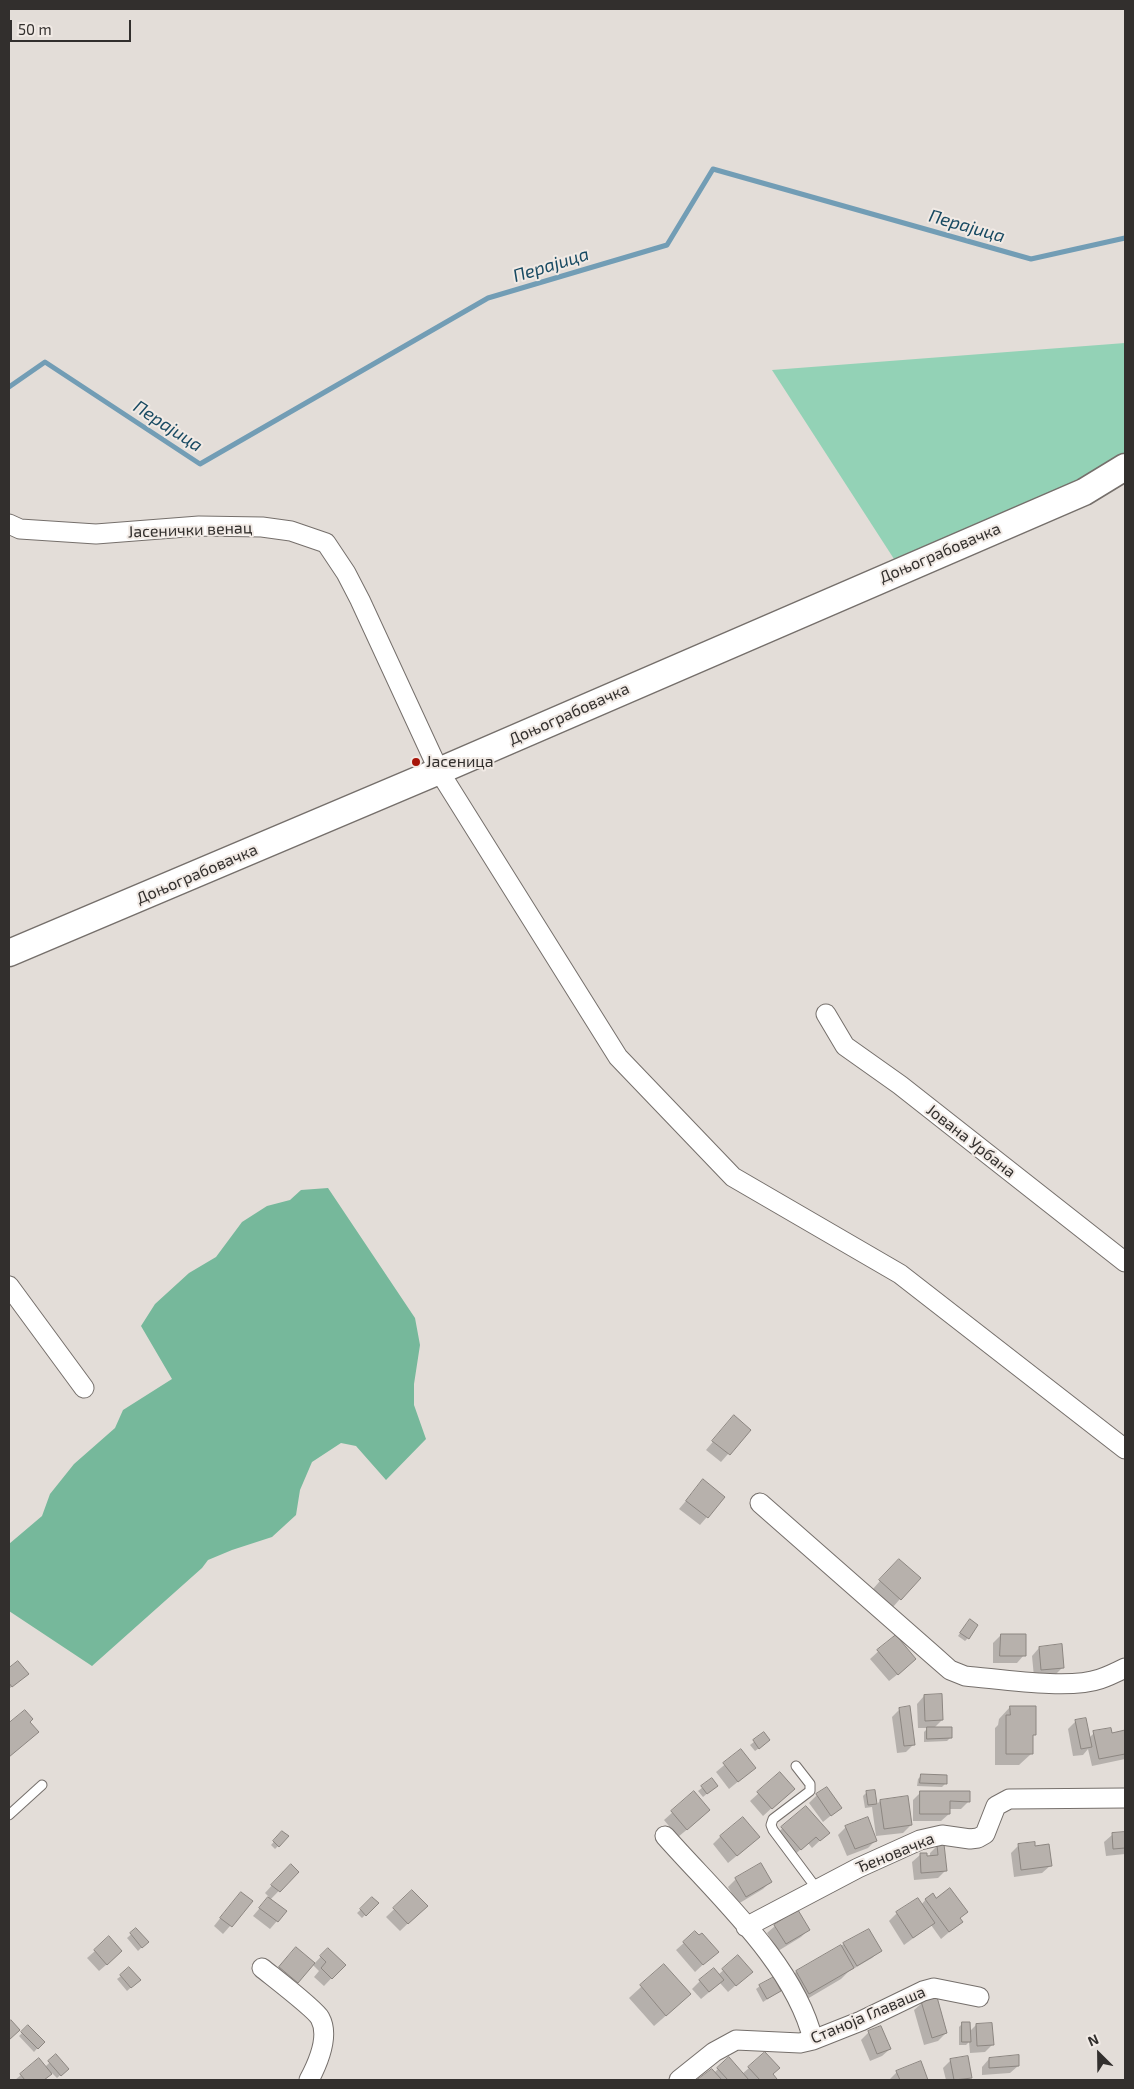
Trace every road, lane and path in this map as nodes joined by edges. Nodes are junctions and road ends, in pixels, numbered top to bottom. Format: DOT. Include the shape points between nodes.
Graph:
graph roads {
  1 [pos="1125,467"];
  2 [pos="9,524"];
  3 [pos="439,771"];
  4 [pos="9,953"];
  5 [pos="826,1014"];
  6 [pos="1125,1262"];
  7 [pos="9,1286"];
  8 [pos="84,1388"];
  9 [pos="1125,1449"];
  10 [pos="760,1503"];
  11 [pos="1125,1668"];
  12 [pos="796,1766"];
  13 [pos="42,1785"];
  14 [pos="1125,1798"];
  15 [pos="9,1815"];
  16 [pos="665,1836"];
  17 [pos="817,1889"];
  18 [pos="746,1926"];
  19 [pos="262,1968"];
  20 [pos="979,1996"];
  21 [pos="813,2040"];
  22 [pos="309,2080"];
  23 [pos="679,2080"];
  1 -- 3 [label="street, Доњограбовачка" via="1075,496"];
  2 -- 3 [label="street, Јасенички венац" via="20,529 96,534 199,526 262,528 290,531 326,543 355,591"];
  3 -- 4 [label="street, Доњограбовачка"];
  3 -- 9 [label="street, Јасенички венац" via="618,1057 733,1177 900,1274"];
  5 -- 6 [label="street, Јована Урбана" via="845,1046 900,1085"];
  7 -- 8 [label="street"];
  10 -- 11 [label="street" via="957,1673 1081,1683 1100,1680"];
  12 -- 17 [label="lane" via="810,1784 810,1791 773,1819 771,1825"];
  13 -- 15 [label="lane"];
  14 -- 17 [label="street, Ђеновачка" via="1009,1799 996,1806 985,1834 978,1838 942,1835 927,1838"];
  16 -- 18 [label="street"];
  17 -- 18 [label="street, Ђеновачка"];
  18 -- 21 [label="street" via="790,1984 809,2023"];
  19 -- 22 [label="street" via="320,2017 324,2031 318,2062"];
  20 -- 21 [label="street, Станоја Главаша" via="934,1988"];
  21 -- 23 [label="street, Станоја Главаша" via="800,2043 736,2040 714,2052"];
}
